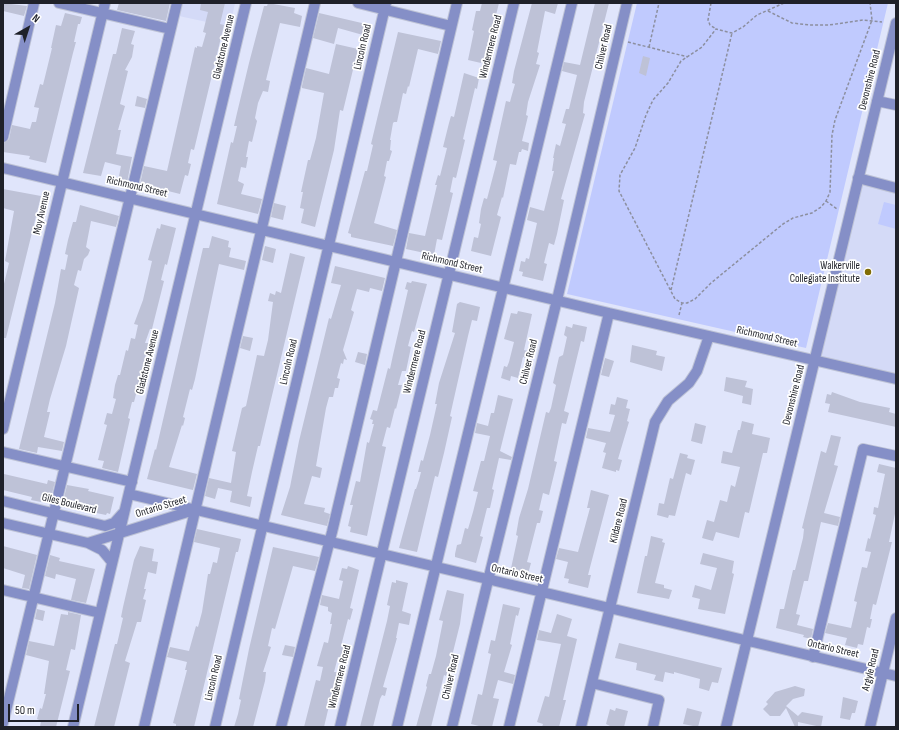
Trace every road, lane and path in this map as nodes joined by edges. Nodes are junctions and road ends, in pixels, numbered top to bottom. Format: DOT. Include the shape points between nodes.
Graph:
graph roads {
  1 [pos="34,3"];
  2 [pos="59,3"];
  3 [pos="105,3"];
  4 [pos="176,3"];
  5 [pos="246,3"];
  6 [pos="316,3"];
  7 [pos="358,3"];
  8 [pos="457,3"];
  9 [pos="514,3"];
  10 [pos="572,3"];
  11 [pos="627,3"];
  12 [pos="659,3"];
  13 [pos="711,3"];
  14 [pos="784,3"];
  15 [pos="870,3"];
  16 [pos="385,6"];
  17 [pos="767,11"];
  18 [pos="103,13"];
  19 [pos="872,20"];
  20 [pos="882,22"];
  21 [pos="451,26"];
  22 [pos="716,28"];
  23 [pos="895,28"];
  24 [pos="170,29"];
  25 [pos="732,33"];
  26 [pos="628,42"];
  27 [pos="649,47"];
  28 [pos="688,56"];
  29 [pos="877,101"];
  30 [pos="896,105"];
  31 [pos="3,137"];
  32 [pos="3,168"];
  33 [pos="858,178"];
  34 [pos="62,182"];
  35 [pos="896,188"];
  36 [pos="129,198"];
  37 [pos="826,201"];
  38 [pos="837,209"];
  39 [pos="196,214"];
  40 [pos="261,230"];
  41 [pos="328,246"];
  42 [pos="396,262"];
  43 [pos="449,274"];
  44 [pos="503,287"];
  45 [pos="670,290"];
  46 [pos="557,300"];
  47 [pos="682,303"];
  48 [pos="609,313"];
  49 [pos="679,315"];
  50 [pos="709,336"];
  51 [pos="815,361"];
  52 [pos="896,379"];
  53 [pos="3,429"];
  54 [pos="3,452"];
  55 [pos="896,456"];
  56 [pos="64,466"];
  57 [pos="132,482"];
  58 [pos="129,494"];
  59 [pos="3,501"];
  60 [pos="194,510"];
  61 [pos="125,512"];
  62 [pos="53,513"];
  63 [pos="3,523"];
  64 [pos="263,526"];
  65 [pos="120,532"];
  66 [pos="48,534"];
  67 [pos="329,542"];
  68 [pos="88,543"];
  69 [pos="382,554"];
  70 [pos="112,562"];
  71 [pos="436,567"];
  72 [pos="487,579"];
  73 [pos="3,590"];
  74 [pos="541,592"];
  75 [pos="33,597"];
  76 [pos="610,608"];
  77 [pos="100,613"];
  78 [pos="896,618"];
  79 [pos="747,641"];
  80 [pos="814,657"];
  81 [pos="883,673"];
  82 [pos="896,676"];
  83 [pos="592,683"];
  84 [pos="3,722"];
  85 [pos="73,727"];
  86 [pos="144,727"];
  87 [pos="215,727"];
  88 [pos="281,727"];
  89 [pos="340,727"];
  90 [pos="397,727"];
  91 [pos="452,727"];
  92 [pos="509,727"];
  93 [pos="581,727"];
  94 [pos="653,727"];
  95 [pos="726,727"];
  96 [pos="870,727"];
  1 -- 31 [label="street"];
  2 -- 18 [label="street"];
  3 -- 18 [label="street, Moy Avenue"];
  4 -- 24 [label="street"];
  5 -- 39 [label="street, Gladstone Avenue"];
  6 -- 40 [label="street"];
  7 -- 16 [label="street"];
  8 -- 21 [label="street"];
  9 -- 43 [label="street, Windermere Road"];
  10 -- 44 [label="street"];
  11 -- 46 [label="street, Chilver Road"];
  12 -- 27 [label="path"];
  13 -- 22 [label="path" via="708,20 710,25"];
  14 -- 17 [label="path"];
  15 -- 19 [label="path"];
  16 -- 21 [label="street"];
  16 -- 41 [label="street, Lincoln Road"];
  17 -- 19 [label="path" via="792,23 810,25"];
  17 -- 25 [label="path"];
  18 -- 24 [label="street"];
  18 -- 34 [label="street, Moy Avenue"];
  19 -- 20 [label="path"];
  19 -- 37 [label="path" via="835,120 831,147 830,192"];
  21 -- 42 [label="street"];
  22 -- 25 [label="path"];
  22 -- 28 [label="path" via="702,47"];
  23 -- 29 [label="street, Devonshire Road"];
  24 -- 36 [label="street"];
  25 -- 45 [label="path"];
  26 -- 27 [label="path"];
  27 -- 28 [label="path"];
  28 -- 45 [label="path" via="681,61 668,83 653,100 635,148 618,183 619,191"];
  29 -- 30 [label="street"];
  29 -- 33 [label="street, Devonshire Road"];
  32 -- 34 [label="street, Richmond Street"];
  33 -- 35 [label="street"];
  33 -- 51 [label="street, Devonshire Road"];
  34 -- 36 [label="street, Richmond Street"];
  34 -- 53 [label="street, Moy Avenue"];
  36 -- 39 [label="street, Richmond Street"];
  36 -- 56 [label="street"];
  37 -- 38 [label="path"];
  37 -- 47 [label="path" via="812,213 782,224 695,299"];
  39 -- 40 [label="street, Richmond Street"];
  39 -- 57 [label="street, Gladstone Avenue"];
  40 -- 41 [label="street, Richmond Street"];
  40 -- 60 [label="street"];
  41 -- 42 [label="street, Richmond Street"];
  41 -- 64 [label="street, Lincoln Road"];
  42 -- 43 [label="street, Richmond Street"];
  42 -- 67 [label="street"];
  43 -- 44 [label="street, Richmond Street"];
  43 -- 69 [label="street, Windermere Road"];
  44 -- 46 [label="street, Richmond Street"];
  44 -- 71 [label="street"];
  45 -- 47 [label="path" via="675,299"];
  46 -- 48 [label="street, Richmond Street"];
  46 -- 72 [label="street, Chilver Road"];
  47 -- 49 [label="path"];
  48 -- 50 [label="street, Richmond Street"];
  48 -- 74 [label="street"];
  50 -- 51 [label="street, Richmond Street"];
  50 -- 76 [label="street, Kildare Road" via="697,371 689,383 668,401 655,422"];
  51 -- 52 [label="street, Richmond Street"];
  51 -- 79 [label="street, Devonshire Road"];
  54 -- 56 [label="street"];
  55 -- 80 [label="street" via="863,449"];
  56 -- 57 [label="street"];
  56 -- 62 [label="street"];
  57 -- 58 [label="street, Gladstone Avenue"];
  58 -- 60 [label="street"];
  58 -- 61 [label="street, Gladstone Avenue"];
  59 -- 62 [label="street, Giles Boulevard"];
  60 -- 64 [label="street, Ontario Street"];
  60 -- 65 [label="street, Ontario Street"];
  60 -- 86 [label="street"];
  61 -- 62 [label="street, Giles Boulevard" via="114,523 105,526"];
  61 -- 65 [label="street, Gladstone Avenue"];
  62 -- 66 [label="street"];
  63 -- 66 [label="street"];
  64 -- 67 [label="street, Ontario Street"];
  64 -- 87 [label="street, Lincoln Road"];
  65 -- 68 [label="street"];
  65 -- 70 [label="street, Gladstone Avenue"];
  66 -- 68 [label="street"];
  66 -- 75 [label="street"];
  67 -- 69 [label="street, Ontario Street"];
  67 -- 88 [label="street"];
  68 -- 70 [label="street" via="102,550"];
  69 -- 71 [label="street, Ontario Street"];
  69 -- 89 [label="street, Windermere Road"];
  70 -- 77 [label="street, Gladstone Avenue"];
  71 -- 72 [label="street, Ontario Street"];
  71 -- 90 [label="street"];
  72 -- 74 [label="street, Ontario Street"];
  72 -- 91 [label="street, Chilver Road"];
  73 -- 75 [label="street"];
  74 -- 76 [label="street, Ontario Street"];
  74 -- 92 [label="street"];
  75 -- 77 [label="street"];
  75 -- 84 [label="street"];
  76 -- 79 [label="street, Ontario Street"];
  76 -- 83 [label="street, Kildare Road"];
  77 -- 85 [label="street, Gladstone Avenue"];
  78 -- 81 [label="street, Argyle Road"];
  79 -- 80 [label="street, Ontario Street"];
  79 -- 95 [label="street, Devonshire Road"];
  80 -- 81 [label="street, Ontario Street"];
  81 -- 82 [label="street, Ontario Street"];
  81 -- 96 [label="street, Argyle Road"];
  83 -- 93 [label="street, Kildare Road"];
  83 -- 94 [label="street" via="659,700"];
}
